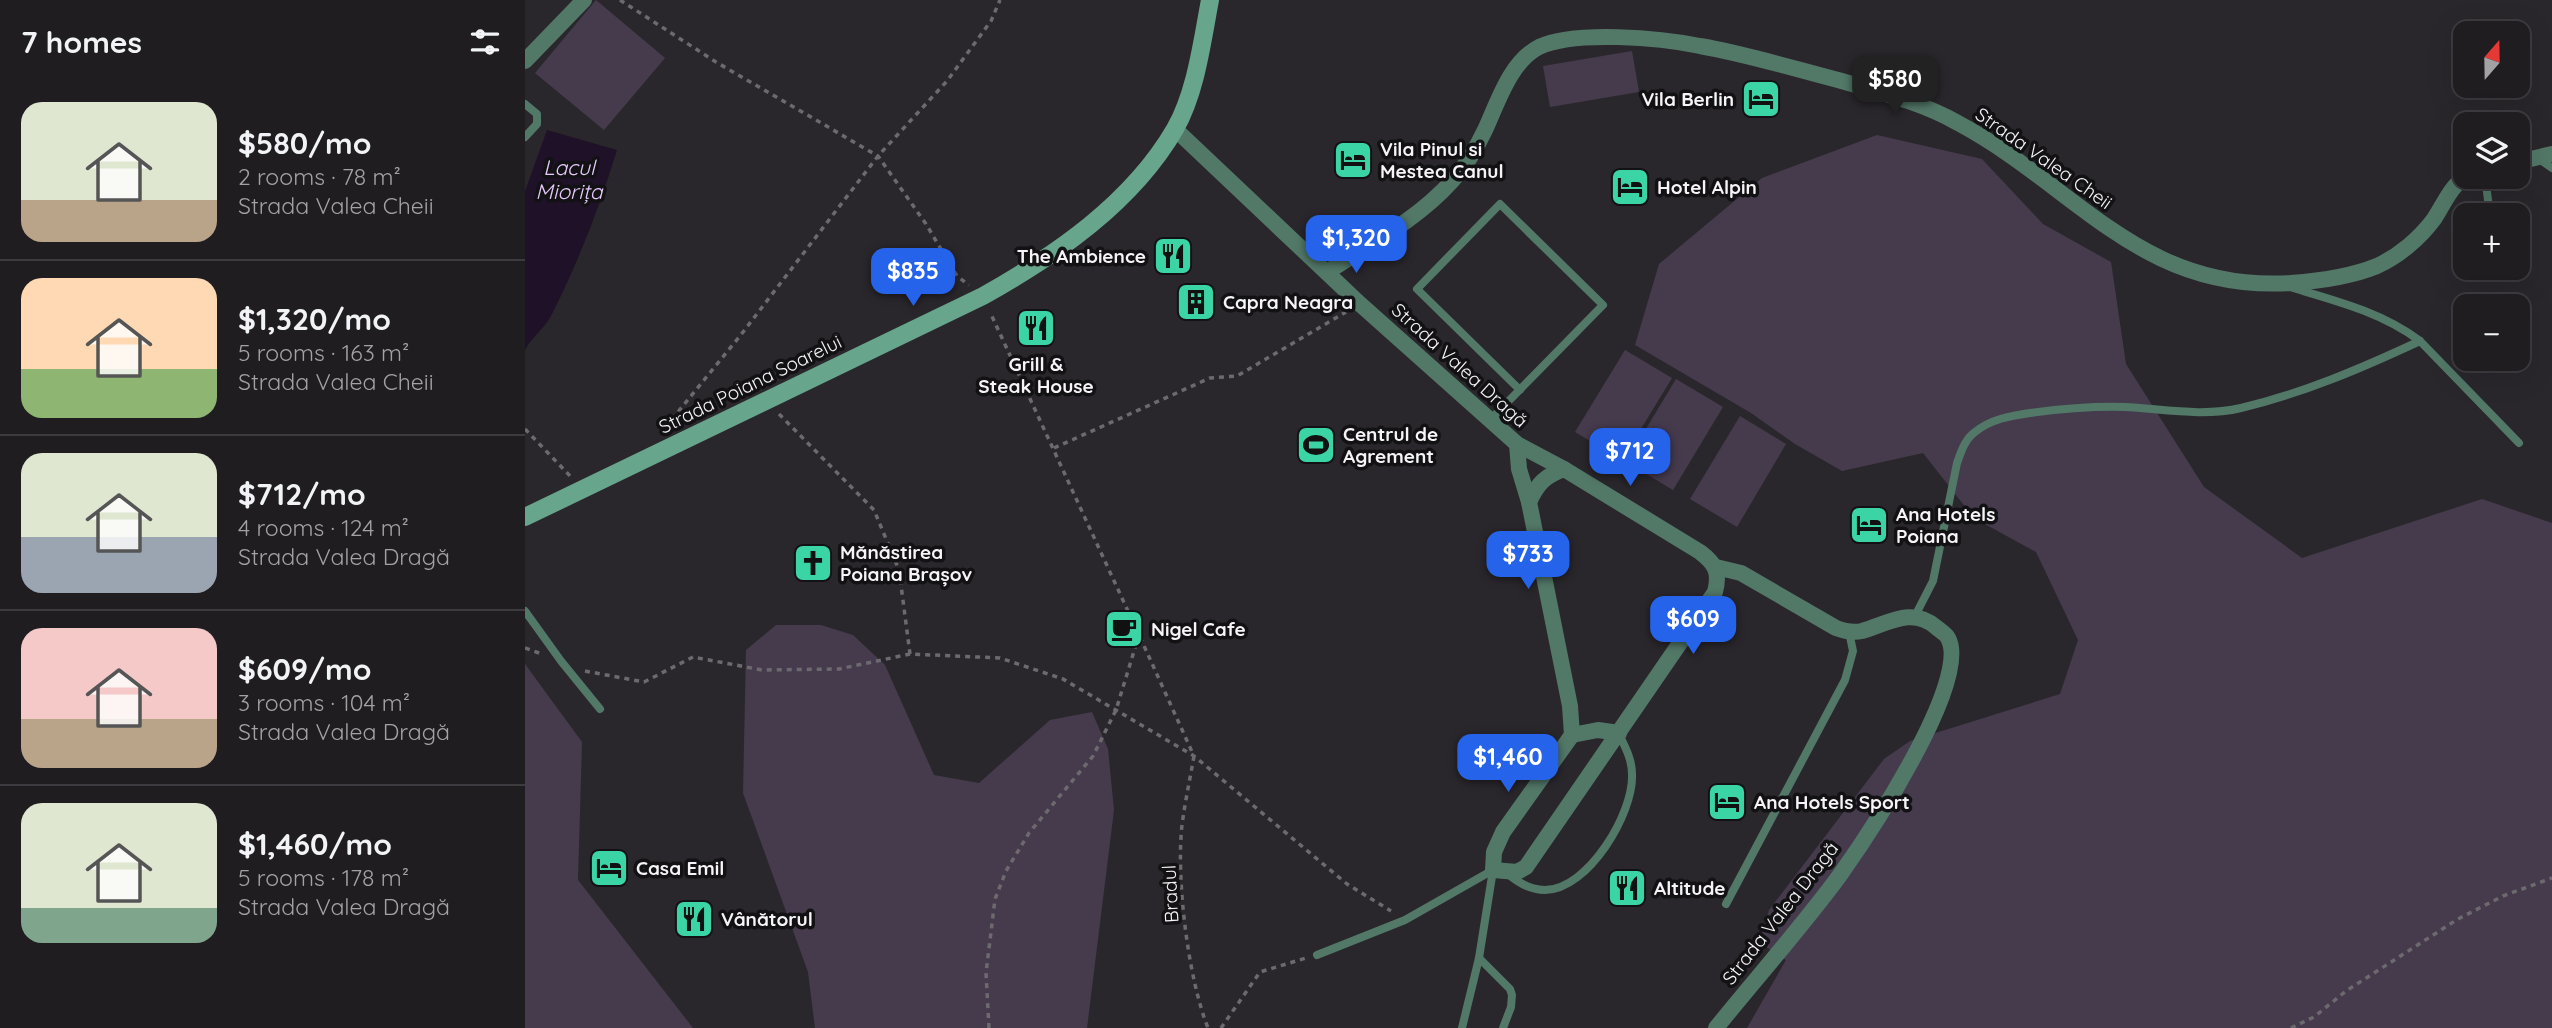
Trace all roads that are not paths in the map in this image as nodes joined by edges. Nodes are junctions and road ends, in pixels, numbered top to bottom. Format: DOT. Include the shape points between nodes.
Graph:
graph roads {
  1 [pos="583,0"];
  2 [pos="1210,0"];
  3 [pos="525,61"];
  4 [pos="525,104"];
  5 [pos="1175,129"];
  6 [pos="525,137"];
  7 [pos="2544,156"];
  8 [pos="2552,168"];
  9 [pos="2453,189"];
  10 [pos="1327,272"];
  11 [pos="2280,284"];
  12 [pos="2420,341"];
  13 [pos="1520,390"];
  14 [pos="1490,420"];
  15 [pos="2519,443"];
  16 [pos="1517,444"];
  17 [pos="1564,470"];
  18 [pos="1529,502"];
  19 [pos="525,517"];
  20 [pos="1716,567"];
  21 [pos="525,611"];
  22 [pos="1915,616"];
  23 [pos="1849,632"];
  24 [pos="600,709"];
  25 [pos="1619,733"];
  26 [pos="1572,735"];
  27 [pos="1500,872"];
  28 [pos="1726,904"];
  29 [pos="1317,955"];
  30 [pos="1479,958"];
  31 [pos="1462,1028"];
  32 [pos="1503,1028"];
  33 [pos="1716,1028"];
  1 -- 3 [label="street"];
  2 -- 5 [label="street, Strada Poiana Soarelui"];
  4 -- 6 [label="lane" via="537,114 537,124"];
  5 -- 10 [label="street, Strada Valea Dragă"];
  5 -- 19 [label="street, Strada Poiana Soarelui" via="1110,208 1036,266 983,296"];
  7 -- 8 [label="lane"];
  9 -- 11 [label="street, Strada Valea Cheii" via="2433,219 2400,253 2347,275"];
  10 -- 11 [label="street, Strada Valea Cheii" via="1404,223 1453,180 1469,160 1512,74 1536,48 1555,41 1622,37 1719,49 1924,107 1960,123 2095,220 2171,264 2211,278"];
  10 -- 14 [label="street, Strada Valea Dragă"];
  11 -- 12 [label="lane" via="2388,320"];
  12 -- 15 [label="lane"];
  12 -- 22 [label="lane" via="2347,375 2239,409 2193,413 2123,407 2052,410 1991,422 1973,433 1963,447 1933,581"];
  13 -- 13 [label="lane" via="1604,304 1500,204 1416,289"];
  13 -- 14 [label="lane"];
  14 -- 16 [label="street, Strada Valea Dragă"];
  16 -- 17 [label="street, Strada Valea Dragă"];
  16 -- 18 [label="street"];
  17 -- 18 [label="street" via="1539,482"];
  17 -- 20 [label="street, Strada Valea Dragă" via="1700,552"];
  18 -- 26 [label="street"];
  20 -- 23 [label="street, Strada Valea Dragă" via="1741,573"];
  20 -- 25 [label="street" via="1715,592"];
  21 -- 24 [label="lane"];
  22 -- 23 [label="street"];
  22 -- 33 [label="street, Strada Valea Dragă" via="1948,638 1952,664 1942,698 1901,782 1840,875"];
  23 -- 28 [label="lane" via="1853,651 1845,680"];
  25 -- 26 [label="street" via="1598,730"];
  25 -- 27 [label="street" via="1526,867"];
  25 -- 27 [label="lane" via="1633,776 1614,834 1597,858 1569,884 1545,890 1519,884"];
  26 -- 27 [label="street" via="1503,832 1494,852"];
  27 -- 29 [label="lane" via="1405,920"];
  27 -- 30 [label="lane"];
  30 -- 31 [label="lane"];
  30 -- 32 [label="lane" via="1510,989"];
}
